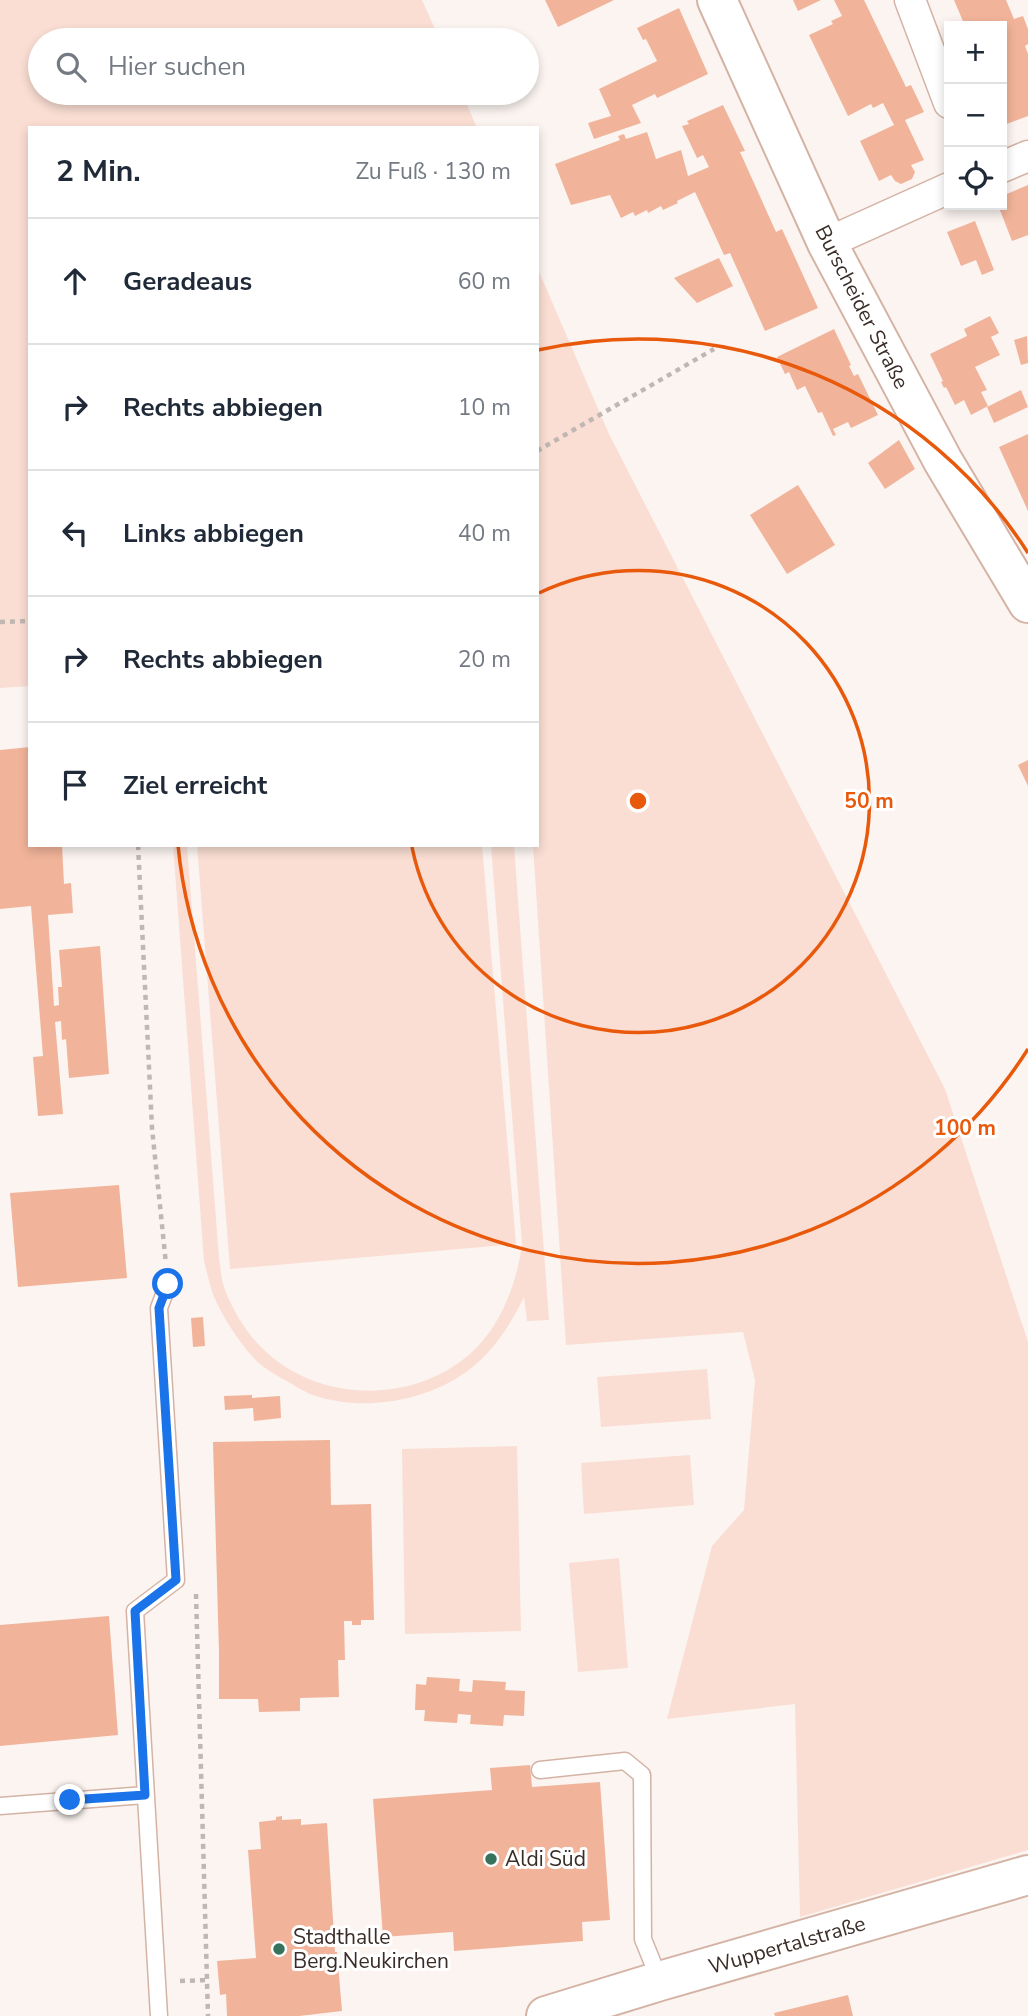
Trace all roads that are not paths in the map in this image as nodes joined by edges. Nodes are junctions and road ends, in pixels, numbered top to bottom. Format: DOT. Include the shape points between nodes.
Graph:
graph roads {
  1 [pos="717,0"];
  2 [pos="910,0"];
  3 [pos="944,90"];
  4 [pos="1028,156"];
  5 [pos="1007,165"];
  6 [pos="944,190"];
  7 [pos="827,243"];
  8 [pos="1028,603"];
  9 [pos="168,1284"];
  10 [pos="540,1770"];
  11 [pos="145,1795"];
  12 [pos="0,1806"];
  13 [pos="1028,1875"];
  14 [pos="660,1981"];
  15 [pos="159,2016"];
  16 [pos="546,2016"];
  1 -- 7 [label="main road, Burscheider Straße"];
  2 -- 3 [label="street"];
  4 -- 5 [label="street"];
  6 -- 7 [label="street"];
  7 -- 8 [label="main road, Burscheider Straße" via="943,461"];
  9 -- 11 [label="lane" via="159,1308 176,1580 135,1611"];
  10 -- 14 [label="lane" via="625,1761 642,1775 643,1939"];
  11 -- 12 [label="lane"];
  11 -- 15 [label="lane"];
  13 -- 14 [label="main road, Wuppertalstraße"];
  14 -- 16 [label="main road, Wuppertalstraße"];
}
